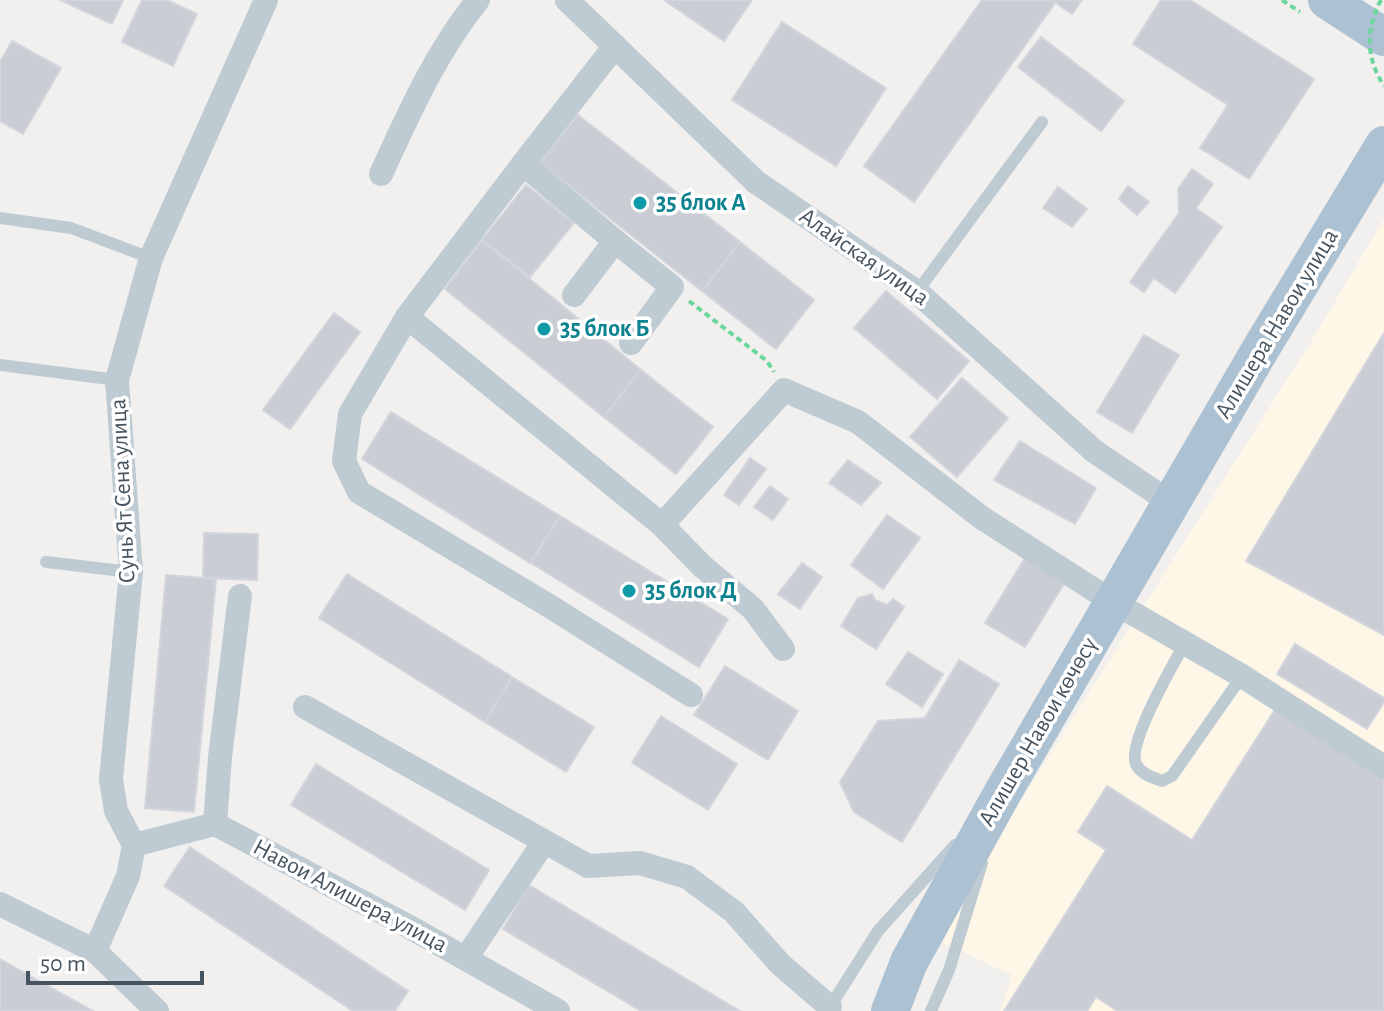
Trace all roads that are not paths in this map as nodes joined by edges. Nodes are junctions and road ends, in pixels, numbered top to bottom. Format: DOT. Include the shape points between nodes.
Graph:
graph roads {
  1 [pos="266,0"];
  2 [pos="478,0"];
  3 [pos="567,0"];
  4 [pos="1316,8"];
  5 [pos="1384,37"];
  6 [pos="615,46"];
  7 [pos="1042,122"];
  8 [pos="1384,145"];
  9 [pos="523,164"];
  10 [pos="381,174"];
  11 [pos="0,218"];
  12 [pos="615,241"];
  13 [pos="151,258"];
  14 [pos="917,292"];
  15 [pos="574,295"];
  16 [pos="407,317"];
  17 [pos="631,343"];
  18 [pos="0,365"];
  19 [pos="117,380"];
  20 [pos="1171,503"];
  21 [pos="662,525"];
  22 [pos="46,562"];
  23 [pos="131,572"];
  24 [pos="240,596"];
  25 [pos="1113,602"];
  26 [pos="1185,643"];
  27 [pos="783,649"];
  28 [pos="1242,676"];
  29 [pos="691,695"];
  30 [pos="305,707"];
  31 [pos="1384,767"];
  32 [pos="1003,792"];
  33 [pos="215,824"];
  34 [pos="544,842"];
  35 [pos="134,845"];
  36 [pos="0,904"];
  37 [pos="95,951"];
  38 [pos="466,958"];
  39 [pos="909,962"];
  40 [pos="828,1009"];
  41 [pos="932,1010"];
  42 [pos="157,1011"];
  43 [pos="558,1011"];
  44 [pos="870,1011"];
  45 [pos="890,1011"];
  1 -- 13 [label="street, Сунь Ят Сена улица"];
  2 -- 10 [label="street" via="417,96"];
  3 -- 6 [label="street, Алайская улица"];
  4 -- 5 [label="main road"];
  6 -- 9 [label="street"];
  6 -- 14 [label="street, Алайская улица" via="756,182"];
  7 -- 14 [label="lane"];
  8 -- 20 [label="main road, Алишера Навои улица"];
  9 -- 12 [label="street"];
  9 -- 16 [label="street"];
  11 -- 13 [label="lane" via="71,228"];
  12 -- 15 [label="street"];
  12 -- 17 [label="street" via="672,287"];
  13 -- 19 [label="street, Сунь Ят Сена улица"];
  14 -- 20 [label="street, Алайская улица" via="1094,451"];
  16 -- 21 [label="street"];
  16 -- 29 [label="street" via="350,414 344,461 359,492"];
  18 -- 19 [label="lane"];
  19 -- 23 [label="street, Сунь Ят Сена улица"];
  20 -- 25 [label="main road, Алишер Навои көчөсү"];
  21 -- 25 [label="street" via="784,390 858,422 982,518"];
  21 -- 27 [label="street" via="753,609"];
  22 -- 23 [label="lane"];
  23 -- 35 [label="street, Сунь Ят Сена улица" via="111,779 116,811"];
  24 -- 33 [label="street"];
  25 -- 26 [label="street"];
  25 -- 32 [label="main road, Алишер Навои көчөсү"];
  26 -- 28 [label="street"];
  26 -- 28 [label="lane" via="1135,752 1139,768 1150,776 1162,781 1172,776"];
  28 -- 31 [label="street"];
  30 -- 34 [label="street"];
  32 -- 39 [label="main road, Алишер Навои көчөсү"];
  32 -- 40 [label="lane" via="878,931"];
  32 -- 41 [label="lane"];
  33 -- 35 [label="street"];
  33 -- 38 [label="street, Навои Алишера улица"];
  34 -- 38 [label="street"];
  34 -- 40 [label="street" via="588,866 640,863 687,877 734,912"];
  35 -- 37 [label="street" via="128,876"];
  36 -- 37 [label="street"];
  37 -- 42 [label="street"];
  38 -- 43 [label="street, Навои Алишера улица"];
  39 -- 44 [label="main road, Алишер Навои көчөсү"];
  39 -- 45 [label="main road, Алишер Навои көчөсү"];
}
